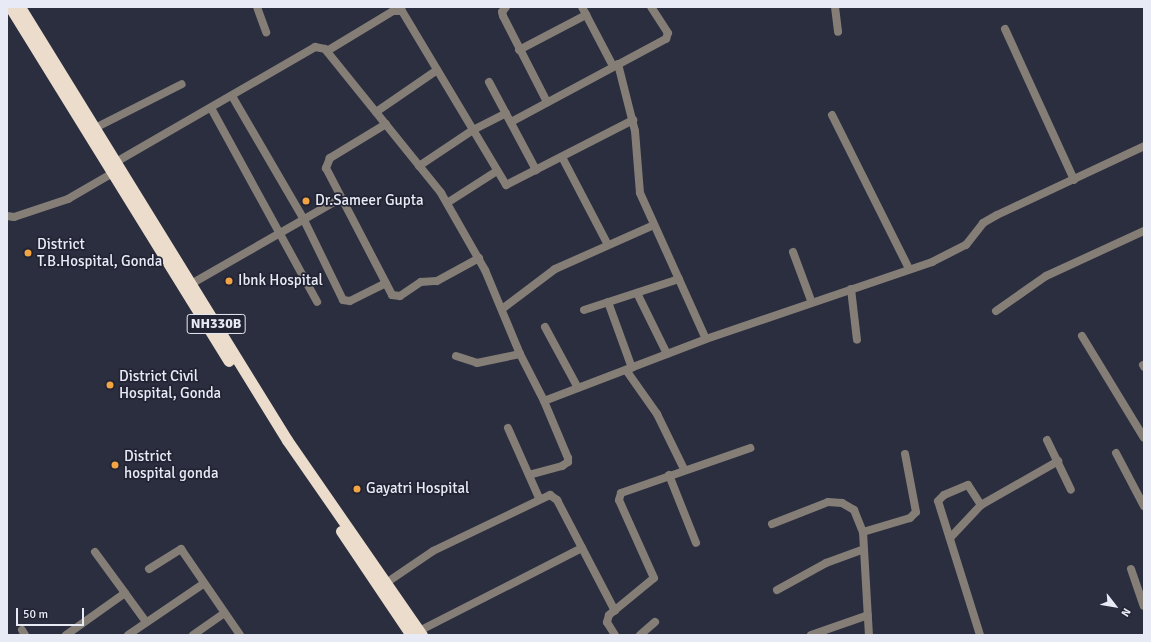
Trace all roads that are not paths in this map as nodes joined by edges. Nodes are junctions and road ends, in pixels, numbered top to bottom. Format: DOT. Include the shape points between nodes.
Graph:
graph roads {
  1 [pos="10,7"];
  2 [pos="20,7"];
  3 [pos="257,7"];
  4 [pos="506,7"];
  5 [pos="582,7"];
  6 [pos="652,7"];
  7 [pos="836,7"];
  8 [pos="401,9"];
  9 [pos="586,15"];
  10 [pos="1005,29"];
  11 [pos="266,32"];
  12 [pos="838,32"];
  13 [pos="519,50"];
  14 [pos="327,51"];
  15 [pos="616,65"];
  16 [pos="437,70"];
  17 [pos="489,82"];
  18 [pos="182,84"];
  19 [pos="232,96"];
  20 [pos="547,102"];
  21 [pos="211,108"];
  22 [pos="376,112"];
  23 [pos="506,112"];
  24 [pos="832,115"];
  25 [pos="633,120"];
  26 [pos="511,122"];
  27 [pos="386,124"];
  28 [pos="95,128"];
  29 [pos="472,130"];
  30 [pos="1144,146"];
  31 [pos="562,157"];
  32 [pos="116,162"];
  33 [pos="420,166"];
  34 [pos="536,170"];
  35 [pos="497,172"];
  36 [pos="111,174"];
  37 [pos="1074,180"];
  38 [pos="341,198"];
  39 [pos="447,203"];
  40 [pos="7,216"];
  41 [pos="303,218"];
  42 [pos="654,225"];
  43 [pos="1144,231"];
  44 [pos="278,232"];
  45 [pos="608,245"];
  46 [pos="793,252"];
  47 [pos="479,258"];
  48 [pos="909,269"];
  49 [pos="679,279"];
  50 [pos="386,283"];
  51 [pos="191,284"];
  52 [pos="851,289"];
  53 [pos="637,293"];
  54 [pos="317,302"];
  55 [pos="608,302"];
  56 [pos="812,302"];
  57 [pos="502,308"];
  58 [pos="584,310"];
  59 [pos="996,312"];
  60 [pos="545,327"];
  61 [pos="1082,336"];
  62 [pos="706,339"];
  63 [pos="857,340"];
  64 [pos="520,354"];
  65 [pos="667,354"];
  66 [pos="456,356"];
  67 [pos="629,369"];
  68 [pos="578,388"];
  69 [pos="544,401"];
  70 [pos="508,428"];
  71 [pos="1144,438"];
  72 [pos="1047,440"];
  73 [pos="750,448"];
  74 [pos="1116,453"];
  75 [pos="905,454"];
  76 [pos="1058,461"];
  77 [pos="684,469"];
  78 [pos="529,475"];
  79 [pos="669,475"];
  80 [pos="1071,490"];
  81 [pos="540,498"];
  82 [pos="981,506"];
  83 [pos="1144,506"];
  84 [pos="772,524"];
  85 [pos="863,532"];
  86 [pos="950,538"];
  87 [pos="696,543"];
  88 [pos="582,548"];
  89 [pos="864,549"];
  90 [pos="94,552"];
  91 [pos="148,568"];
  92 [pos="1131,569"];
  93 [pos="386,583"];
  94 [pos="203,584"];
  95 [pos="777,590"];
  96 [pos="125,593"];
  97 [pos="1144,606"];
  98 [pos="615,611"];
  99 [pos="224,613"];
  100 [pos="868,615"];
  101 [pos="146,622"];
  102 [pos="655,622"];
  103 [pos="417,634"];
  104 [pos="66,635"];
  105 [pos="128,635"];
  106 [pos="193,635"];
  107 [pos="240,635"];
  108 [pos="615,635"];
  109 [pos="640,635"];
  110 [pos="811,635"];
  111 [pos="869,635"];
  112 [pos="980,635"];
  1 -- 36 [label="highway, NH330B"];
  2 -- 28 [label="highway, NH330B"];
  3 -- 11 [label="street"];
  4 -- 13 [label="street" via="503,16"];
  5 -- 9 [label="street"];
  6 -- 15 [label="street" via="668,33 666,39"];
  7 -- 12 [label="street"];
  8 -- 14 [label="street" via="393,11"];
  8 -- 16 [label="street"];
  9 -- 13 [label="street"];
  9 -- 15 [label="street"];
  10 -- 37 [label="street"];
  13 -- 20 [label="street"];
  14 -- 19 [label="street" via="315,47"];
  14 -- 22 [label="street"];
  15 -- 20 [label="street"];
  15 -- 25 [label="street"];
  16 -- 22 [label="street"];
  16 -- 29 [label="street"];
  17 -- 23 [label="street"];
  18 -- 28 [label="street"];
  19 -- 21 [label="street"];
  19 -- 41 [label="street"];
  20 -- 26 [label="street"];
  21 -- 32 [label="street"];
  21 -- 44 [label="street"];
  22 -- 27 [label="street"];
  23 -- 26 [label="street"];
  23 -- 29 [label="street"];
  24 -- 48 [label="street"];
  25 -- 31 [label="street"];
  25 -- 42 [label="street" via="637,180"];
  26 -- 34 [label="street"];
  27 -- 33 [label="street"];
  27 -- 38 [label="street" via="327,161 326,168"];
  28 -- 32 [label="highway, NH330B"];
  29 -- 33 [label="street"];
  29 -- 35 [label="street"];
  30 -- 37 [label="street"];
  31 -- 34 [label="street"];
  31 -- 45 [label="street"];
  32 -- 51 [label="highway, NH330B"];
  33 -- 39 [label="street"];
  34 -- 35 [label="street" via="506,185"];
  35 -- 39 [label="street"];
  36 -- 40 [label="street" via="68,199 14,217"];
  36 -- 103 [label="highway, NH330B" via="288,453"];
  37 -- 48 [label="street" via="991,219 982,225 966,245 932,262"];
  38 -- 41 [label="street"];
  38 -- 50 [label="street"];
  39 -- 47 [label="street"];
  41 -- 44 [label="street"];
  41 -- 50 [label="street" via="344,300 350,302"];
  42 -- 45 [label="street"];
  42 -- 49 [label="street"];
  43 -- 59 [label="street" via="1046,276"];
  44 -- 51 [label="street"];
  44 -- 54 [label="street"];
  45 -- 57 [label="street" via="555,269"];
  46 -- 56 [label="street"];
  47 -- 50 [label="street" via="437,281 421,282 400,296 392,295"];
  47 -- 57 [label="street"];
  48 -- 52 [label="street"];
  49 -- 53 [label="street"];
  49 -- 62 [label="street"];
  51 -- 93 [label="highway, NH330B" via="286,440"];
  52 -- 56 [label="street"];
  52 -- 63 [label="street"];
  53 -- 55 [label="street"];
  53 -- 65 [label="street"];
  55 -- 58 [label="street"];
  55 -- 67 [label="street"];
  56 -- 62 [label="street"];
  57 -- 64 [label="street"];
  60 -- 68 [label="street"];
  61 -- 71 [label="street"];
  62 -- 65 [label="street"];
  64 -- 66 [label="street" via="477,364"];
  64 -- 69 [label="street"];
  65 -- 67 [label="street"];
  67 -- 68 [label="street"];
  67 -- 77 [label="street" via="657,414"];
  68 -- 69 [label="street"];
  69 -- 78 [label="street" via="568,462"];
  70 -- 78 [label="street"];
  72 -- 76 [label="street"];
  73 -- 77 [label="street"];
  74 -- 83 [label="street"];
  75 -- 85 [label="street" via="916,512 910,518"];
  76 -- 80 [label="street"];
  76 -- 82 [label="street"];
  77 -- 79 [label="street"];
  78 -- 81 [label="street"];
  79 -- 87 [label="street"];
  79 -- 98 [label="street" via="625,490 619,496 654,578"];
  81 -- 88 [label="street" via="550,495 557,500"];
  81 -- 93 [label="street" via="423,556"];
  82 -- 86 [label="street"];
  82 -- 86 [label="street" via="968,485 939,499 938,503"];
  84 -- 85 [label="street" via="835,502 848,505 854,510"];
  85 -- 89 [label="street"];
  86 -- 112 [label="street"];
  88 -- 98 [label="street"];
  88 -- 103 [label="street"];
  89 -- 95 [label="street" via="826,564"];
  89 -- 100 [label="street"];
  90 -- 96 [label="street"];
  91 -- 94 [label="street" via="181,549"];
  92 -- 97 [label="street"];
  93 -- 103 [label="highway, NH330B"];
  94 -- 99 [label="street"];
  94 -- 101 [label="street"];
  96 -- 101 [label="street"];
  96 -- 104 [label="street"];
  98 -- 108 [label="street" via="607,622"];
  99 -- 106 [label="street"];
  99 -- 107 [label="street"];
  100 -- 110 [label="street"];
  100 -- 111 [label="street"];
  101 -- 105 [label="street"];
  102 -- 109 [label="street"];
}
